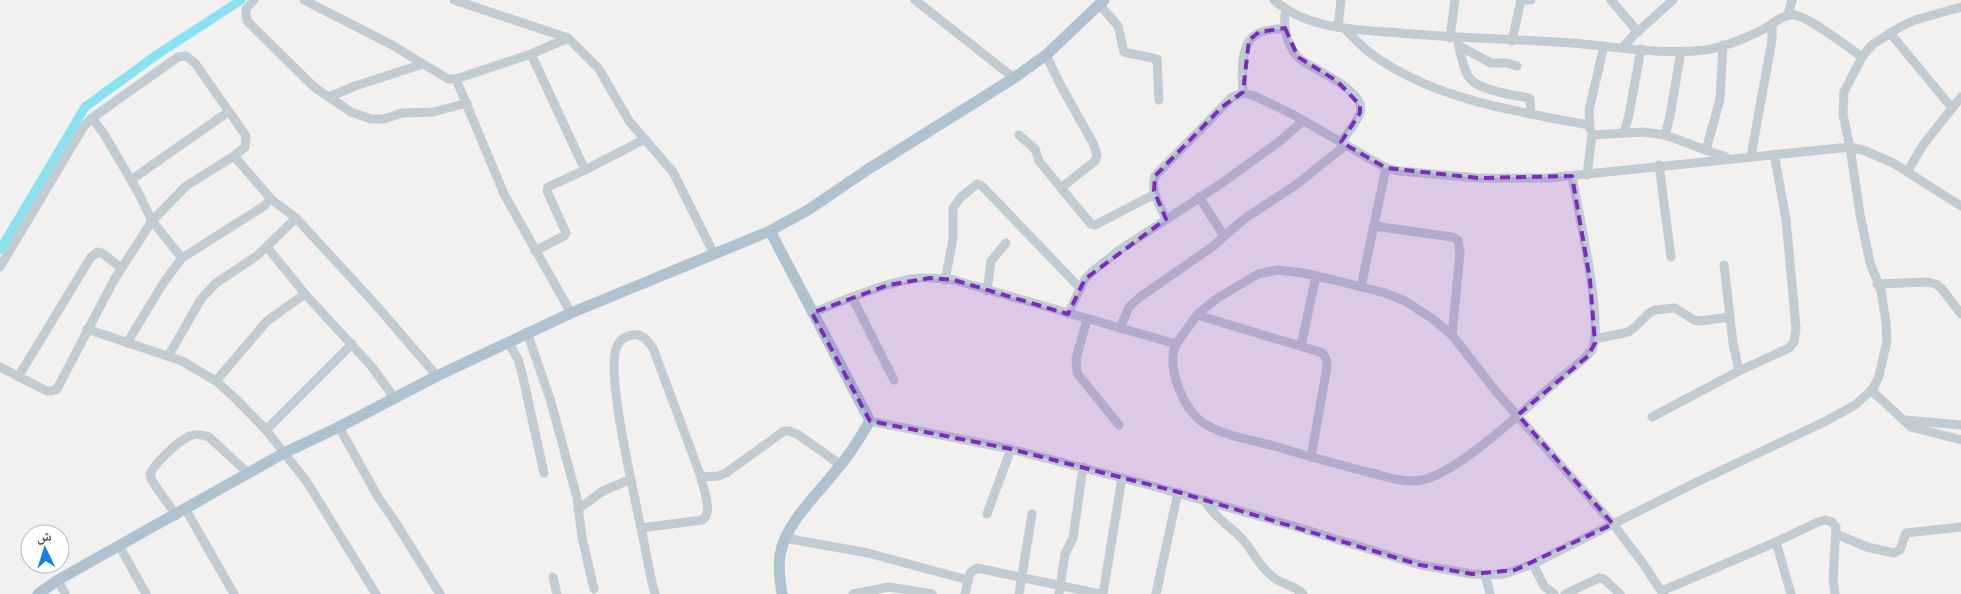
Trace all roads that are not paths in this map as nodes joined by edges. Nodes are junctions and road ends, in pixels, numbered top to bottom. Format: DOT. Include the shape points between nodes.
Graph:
graph roads {
  1 [pos="254,0"];
  2 [pos="304,0"];
  3 [pos="454,0"];
  4 [pos="915,0"];
  5 [pos="1274,0"];
  6 [pos="1340,0"];
  7 [pos="1455,0"];
  8 [pos="1522,0"];
  9 [pos="1531,0"];
  10 [pos="1611,0"];
  11 [pos="1792,0"];
  12 [pos="1102,2"];
  13 [pos="1668,2"];
  14 [pos="1958,5"];
  15 [pos="1286,9"];
  16 [pos="1788,15"];
  17 [pos="1772,24"];
  18 [pos="1341,27"];
  19 [pos="1285,28"];
  20 [pos="1638,32"];
  21 [pos="1890,33"];
  22 [pos="568,38"];
  23 [pos="1455,41"];
  24 [pos="1512,41"];
  25 [pos="1724,45"];
  26 [pos="1604,46"];
  27 [pos="1623,47"];
  28 [pos="1641,49"];
  29 [pos="1681,52"];
  30 [pos="531,54"];
  31 [pos="1046,54"];
  32 [pos="1862,57"];
  33 [pos="423,64"];
  34 [pos="1517,66"];
  35 [pos="1014,78"];
  36 [pos="456,79"];
  37 [pos="1244,93"];
  38 [pos="1961,97"];
  39 [pos="329,98"];
  40 [pos="1160,100"];
  41 [pos="466,103"];
  42 [pos="1952,108"];
  43 [pos="228,112"];
  44 [pos="1531,114"];
  45 [pos="92,118"];
  46 [pos="1303,121"];
  47 [pos="1589,125"];
  48 [pos="1624,132"];
  49 [pos="1019,134"];
  50 [pos="1592,135"];
  51 [pos="1665,135"];
  52 [pos="645,139"];
  53 [pos="1344,144"];
  54 [pos="1850,147"];
  55 [pos="1706,150"];
  56 [pos="1774,154"];
  57 [pos="234,156"];
  58 [pos="1751,156"];
  59 [pos="1729,158"];
  60 [pos="1659,166"];
  61 [pos="1386,168"];
  62 [pos="585,170"];
  63 [pos="1907,172"];
  64 [pos="1588,175"];
  65 [pos="1572,176"];
  66 [pos="131,180"];
  67 [pos="1061,188"];
  68 [pos="1155,194"];
  69 [pos="1199,197"];
  70 [pos="271,199"];
  71 [pos="1961,206"];
  72 [pos="296,218"];
  73 [pos="1166,219"];
  74 [pos="152,221"];
  75 [pos="1374,226"];
  76 [pos="770,231"];
  77 [pos="1224,236"];
  78 [pos="1006,243"];
  79 [pos="267,247"];
  80 [pos="535,251"];
  81 [pos="714,254"];
  82 [pos="1671,257"];
  83 [pos="182,258"];
  84 [pos="1724,265"];
  85 [pos="0,267"];
  86 [pos="121,268"];
  87 [pos="1316,276"];
  88 [pos="945,280"];
  89 [pos="1877,284"];
  90 [pos="1361,287"];
  91 [pos="1080,288"];
  92 [pos="988,291"];
  93 [pos="305,294"];
  94 [pos="852,297"];
  95 [pos="571,313"];
  96 [pos="812,313"];
  97 [pos="1068,314"];
  98 [pos="1961,314"];
  99 [pos="1197,315"];
  100 [pos="1730,317"];
  101 [pos="1087,319"];
  102 [pos="1120,328"];
  103 [pos="87,329"];
  104 [pos="527,332"];
  105 [pos="1452,335"];
  106 [pos="1595,338"];
  107 [pos="508,342"];
  108 [pos="127,343"];
  109 [pos="352,344"];
  110 [pos="1176,344"];
  111 [pos="1300,346"];
  112 [pos="169,355"];
  113 [pos="0,367"];
  114 [pos="1739,371"];
  115 [pos="437,376"];
  116 [pos="18,377"];
  117 [pos="894,380"];
  118 [pos="216,381"];
  119 [pos="1871,390"];
  120 [pos="395,399"];
  121 [pos="1518,415"];
  122 [pos="1652,418"];
  123 [pos="1905,420"];
  124 [pos="870,421"];
  125 [pos="1119,425"];
  126 [pos="1961,425"];
  127 [pos="339,428"];
  128 [pos="266,430"];
  129 [pos="1961,440"];
  130 [pos="1011,449"];
  131 [pos="284,454"];
  132 [pos="1311,457"];
  133 [pos="841,464"];
  134 [pos="1083,467"];
  135 [pos="544,473"];
  136 [pos="248,474"];
  137 [pos="701,477"];
  138 [pos="1122,478"];
  139 [pos="631,479"];
  140 [pos="1178,492"];
  141 [pos="1206,500"];
  142 [pos="578,509"];
  143 [pos="181,513"];
  144 [pos="987,514"];
  145 [pos="1032,514"];
  146 [pos="1613,524"];
  147 [pos="1961,527"];
  148 [pos="641,528"];
  149 [pos="1836,534"];
  150 [pos="785,538"];
  151 [pos="1776,542"];
  152 [pos="120,547"];
  153 [pos="1533,564"];
  154 [pos="1485,575"];
  155 [pos="553,577"];
  156 [pos="1021,577"];
  157 [pos="58,580"];
  158 [pos="968,580"];
  159 [pos="594,590"];
  160 [pos="1060,590"];
  161 [pos="1663,592"];
  162 [pos="38,594"];
  163 [pos="65,594"];
  164 [pos="146,594"];
  165 [pos="234,594"];
  166 [pos="376,594"];
  167 [pos="440,594"];
  168 [pos="558,594"];
  169 [pos="655,594"];
  170 [pos="782,594"];
  171 [pos="853,594"];
  172 [pos="932,594"];
  173 [pos="964,594"];
  174 [pos="1019,594"];
  175 [pos="1102,594"];
  176 [pos="1156,594"];
  177 [pos="1303,594"];
  178 [pos="1490,594"];
  179 [pos="1554,594"];
  180 [pos="1565,594"];
  181 [pos="1620,594"];
  182 [pos="1791,594"];
  183 [pos="1835,594"];
  1 -- 39 [label="street" via="246,9 248,22"];
  2 -- 33 [label="street"];
  3 -- 22 [label="street"];
  4 -- 35 [label="street"];
  5 -- 15 [label="street"];
  6 -- 18 [label="street"];
  7 -- 23 [label="street"];
  8 -- 9 [label="street"];
  8 -- 24 [label="street"];
  10 -- 20 [label="street"];
  11 -- 16 [label="street"];
  12 -- 31 [label="main road"];
  12 -- 40 [label="street" via="1118,26 1124,52 1157,59"];
  13 -- 20 [label="street"];
  14 -- 21 [label="street" via="1915,20"];
  15 -- 18 [label="street" via="1298,16"];
  15 -- 19 [label="street"];
  16 -- 17 [label="street"];
  16 -- 32 [label="street" via="1798,16 1825,30"];
  17 -- 25 [label="street"];
  17 -- 58 [label="street" via="1772,40"];
  18 -- 23 [label="street"];
  18 -- 44 [label="street" via="1378,57 1423,83 1454,95"];
  19 -- 37 [label="street" via="1259,32 1249,40 1243,67"];
  19 -- 53 [label="street" via="1298,57 1337,81 1360,105 1360,113"];
  20 -- 27 [label="street"];
  21 -- 32 [label="street" via="1872,45"];
  21 -- 42 [label="street"];
  22 -- 30 [label="street"];
  22 -- 52 [label="street" via="599,69 629,121"];
  23 -- 24 [label="street"];
  23 -- 34 [label="street" via="1491,63"];
  23 -- 44 [label="street" via="1472,82 1530,100"];
  24 -- 26 [label="street"];
  25 -- 29 [label="street"];
  25 -- 55 [label="street" via="1720,98"];
  26 -- 27 [label="street"];
  26 -- 47 [label="street"];
  27 -- 28 [label="street"];
  28 -- 29 [label="street"];
  28 -- 48 [label="street"];
  29 -- 51 [label="street"];
  30 -- 36 [label="street"];
  30 -- 62 [label="street"];
  31 -- 35 [label="main road"];
  31 -- 67 [label="street" via="1098,155"];
  32 -- 54 [label="street" via="1843,97"];
  33 -- 36 [label="street" via="448,79"];
  33 -- 39 [label="street"];
  35 -- 76 [label="main road"];
  36 -- 41 [label="street"];
  37 -- 46 [label="street"];
  37 -- 68 [label="street" via="1232,97 1158,172 1153,184"];
  38 -- 42 [label="street"];
  39 -- 41 [label="street" via="351,112 371,119 433,112"];
  41 -- 80 [label="street" via="504,194"];
  42 -- 63 [label="street"];
  43 -- 45 [label="street" via="195,63 186,56 170,62"];
  43 -- 57 [label="street" via="246,136 245,147"];
  43 -- 66 [label="street"];
  44 -- 47 [label="street"];
  45 -- 66 [label="street"];
  45 -- 85 [label="street" via="64,158"];
  46 -- 53 [label="street"];
  46 -- 69 [label="street" via="1280,141"];
  47 -- 50 [label="street"];
  48 -- 50 [label="street"];
  48 -- 51 [label="street"];
  49 -- 67 [label="street" via="1035,149 1039,160"];
  50 -- 64 [label="street"];
  51 -- 55 [label="street"];
  52 -- 62 [label="street"];
  52 -- 81 [label="street" via="673,172"];
  53 -- 61 [label="street"];
  53 -- 77 [label="street" via="1297,184"];
  54 -- 56 [label="street"];
  54 -- 63 [label="street" via="1874,154"];
  54 -- 89 [label="street" via="1860,214"];
  55 -- 59 [label="street"];
  56 -- 58 [label="street"];
  56 -- 114 [label="street" via="1786,219 1796,336 1789,348"];
  57 -- 70 [label="street"];
  57 -- 74 [label="street" via="186,186"];
  58 -- 59 [label="street"];
  59 -- 60 [label="street"];
  60 -- 64 [label="street"];
  60 -- 82 [label="street"];
  61 -- 65 [label="street" via="1480,178"];
  61 -- 75 [label="street"];
  62 -- 80 [label="street" via="548,187 566,232"];
  63 -- 71 [label="street"];
  64 -- 65 [label="street"];
  65 -- 106 [label="street" via="1590,280"];
  66 -- 74 [label="street"];
  67 -- 68 [label="street" via="1095,225"];
  68 -- 73 [label="street"];
  69 -- 73 [label="street"];
  69 -- 77 [label="street"];
  70 -- 72 [label="street"];
  70 -- 83 [label="street"];
  72 -- 79 [label="street"];
  72 -- 115 [label="street"];
  73 -- 91 [label="street" via="1093,271"];
  74 -- 83 [label="street"];
  74 -- 86 [label="street"];
  75 -- 90 [label="street"];
  75 -- 105 [label="street" via="1452,236 1458,240 1460,253"];
  76 -- 81 [label="main road"];
  76 -- 96 [label="main road"];
  77 -- 102 [label="street" via="1129,306"];
  78 -- 92 [label="street" via="991,261"];
  79 -- 93 [label="street"];
  79 -- 112 [label="street" via="216,283 200,299"];
  80 -- 95 [label="street"];
  81 -- 95 [label="main road"];
  83 -- 108 [label="street"];
  84 -- 100 [label="street"];
  86 -- 103 [label="street"];
  86 -- 116 [label="street" via="102,253 91,256"];
  87 -- 90 [label="street"];
  87 -- 99 [label="street" via="1277,270 1258,274 1216,299"];
  87 -- 111 [label="street"];
  88 -- 91 [label="street" via="953,208 977,184"];
  88 -- 92 [label="street"];
  88 -- 94 [label="street" via="912,279"];
  89 -- 98 [label="street" via="1936,284"];
  89 -- 119 [label="street" via="1881,290 1887,341 1879,376"];
  90 -- 105 [label="street" via="1405,301"];
  91 -- 97 [label="street"];
  92 -- 97 [label="street"];
  93 -- 109 [label="street"];
  93 -- 118 [label="street" via="267,321"];
  94 -- 96 [label="street"];
  94 -- 117 [label="street"];
  95 -- 104 [label="main road"];
  96 -- 124 [label="main road"];
  97 -- 101 [label="street"];
  99 -- 110 [label="street"];
  99 -- 111 [label="street"];
  100 -- 106 [label="street" via="1700,321 1675,308 1655,310 1628,332"];
  100 -- 114 [label="street"];
  101 -- 102 [label="street"];
  101 -- 125 [label="street" via="1076,359 1077,373"];
  102 -- 110 [label="street"];
  103 -- 108 [label="street"];
  103 -- 116 [label="street" via="57,389 47,391"];
  104 -- 107 [label="main road"];
  104 -- 142 [label="street" via="551,402"];
  105 -- 121 [label="street"];
  106 -- 121 [label="street" via="1588,356"];
  107 -- 115 [label="main road"];
  107 -- 135 [label="street" via="520,366"];
  108 -- 112 [label="street"];
  109 -- 120 [label="street"];
  109 -- 128 [label="street"];
  110 -- 132 [label="street" via="1172,359 1182,396 1191,411 1205,424"];
  111 -- 132 [label="street" via="1323,353 1327,361"];
  112 -- 118 [label="street"];
  113 -- 116 [label="street"];
  114 -- 122 [label="street"];
  115 -- 120 [label="main road"];
  118 -- 128 [label="street"];
  119 -- 123 [label="street"];
  119 -- 146 [label="street" via="1856,405 1824,422"];
  120 -- 127 [label="main road"];
  121 -- 132 [label="street" via="1458,463 1435,477 1420,481 1387,477"];
  121 -- 146 [label="street"];
  123 -- 126 [label="street"];
  123 -- 129 [label="street" via="1911,426"];
  124 -- 130 [label="street"];
  124 -- 133 [label="main road"];
  127 -- 131 [label="main road"];
  127 -- 167 [label="street" via="378,497"];
  128 -- 131 [label="street"];
  130 -- 134 [label="street"];
  130 -- 144 [label="street"];
  131 -- 136 [label="main road"];
  131 -- 166 [label="street" via="307,482"];
  133 -- 137 [label="street" via="797,434 784,431 726,473"];
  133 -- 150 [label="main road"];
  134 -- 138 [label="street"];
  134 -- 160 [label="street" via="1073,538 1065,554"];
  136 -- 143 [label="main road"];
  136 -- 143 [label="street" via="209,437 190,436 163,458 150,474 169,503"];
  137 -- 139 [label="street" via="653,348 647,339 637,334 621,340 616,346 614,377"];
  137 -- 148 [label="street" via="708,512 705,518"];
  138 -- 140 [label="street"];
  138 -- 175 [label="street"];
  139 -- 142 [label="street" via="603,490"];
  139 -- 148 [label="street"];
  140 -- 141 [label="street"];
  140 -- 176 [label="street"];
  141 -- 154 [label="street" via="1420,565"];
  141 -- 177 [label="street" via="1209,509 1244,540 1275,579"];
  142 -- 159 [label="street"];
  143 -- 152 [label="main road"];
  143 -- 165 [label="street"];
  145 -- 156 [label="street"];
  146 -- 153 [label="street"];
  146 -- 161 [label="street"];
  147 -- 149 [label="street" via="1906,533 1900,550 1894,553 1867,547"];
  148 -- 169 [label="street"];
  149 -- 151 [label="street" via="1834,524 1825,520"];
  149 -- 183 [label="street" via="1832,580"];
  150 -- 158 [label="street" via="868,553"];
  150 -- 170 [label="main road" via="779,570"];
  151 -- 161 [label="street"];
  151 -- 182 [label="street"];
  152 -- 157 [label="main road"];
  152 -- 164 [label="street"];
  153 -- 154 [label="street" via="1504,574"];
  153 -- 179 [label="street" via="1544,586"];
  154 -- 178 [label="street"];
  155 -- 168 [label="street"];
  156 -- 158 [label="street" via="977,568"];
  156 -- 160 [label="street"];
  156 -- 174 [label="street"];
  157 -- 162 [label="main road"];
  157 -- 163 [label="street"];
  158 -- 173 [label="street"];
  160 -- 175 [label="street"];
  171 -- 172 [label="street" via="888,586"];
  180 -- 181 [label="street" via="1599,578"];
}
